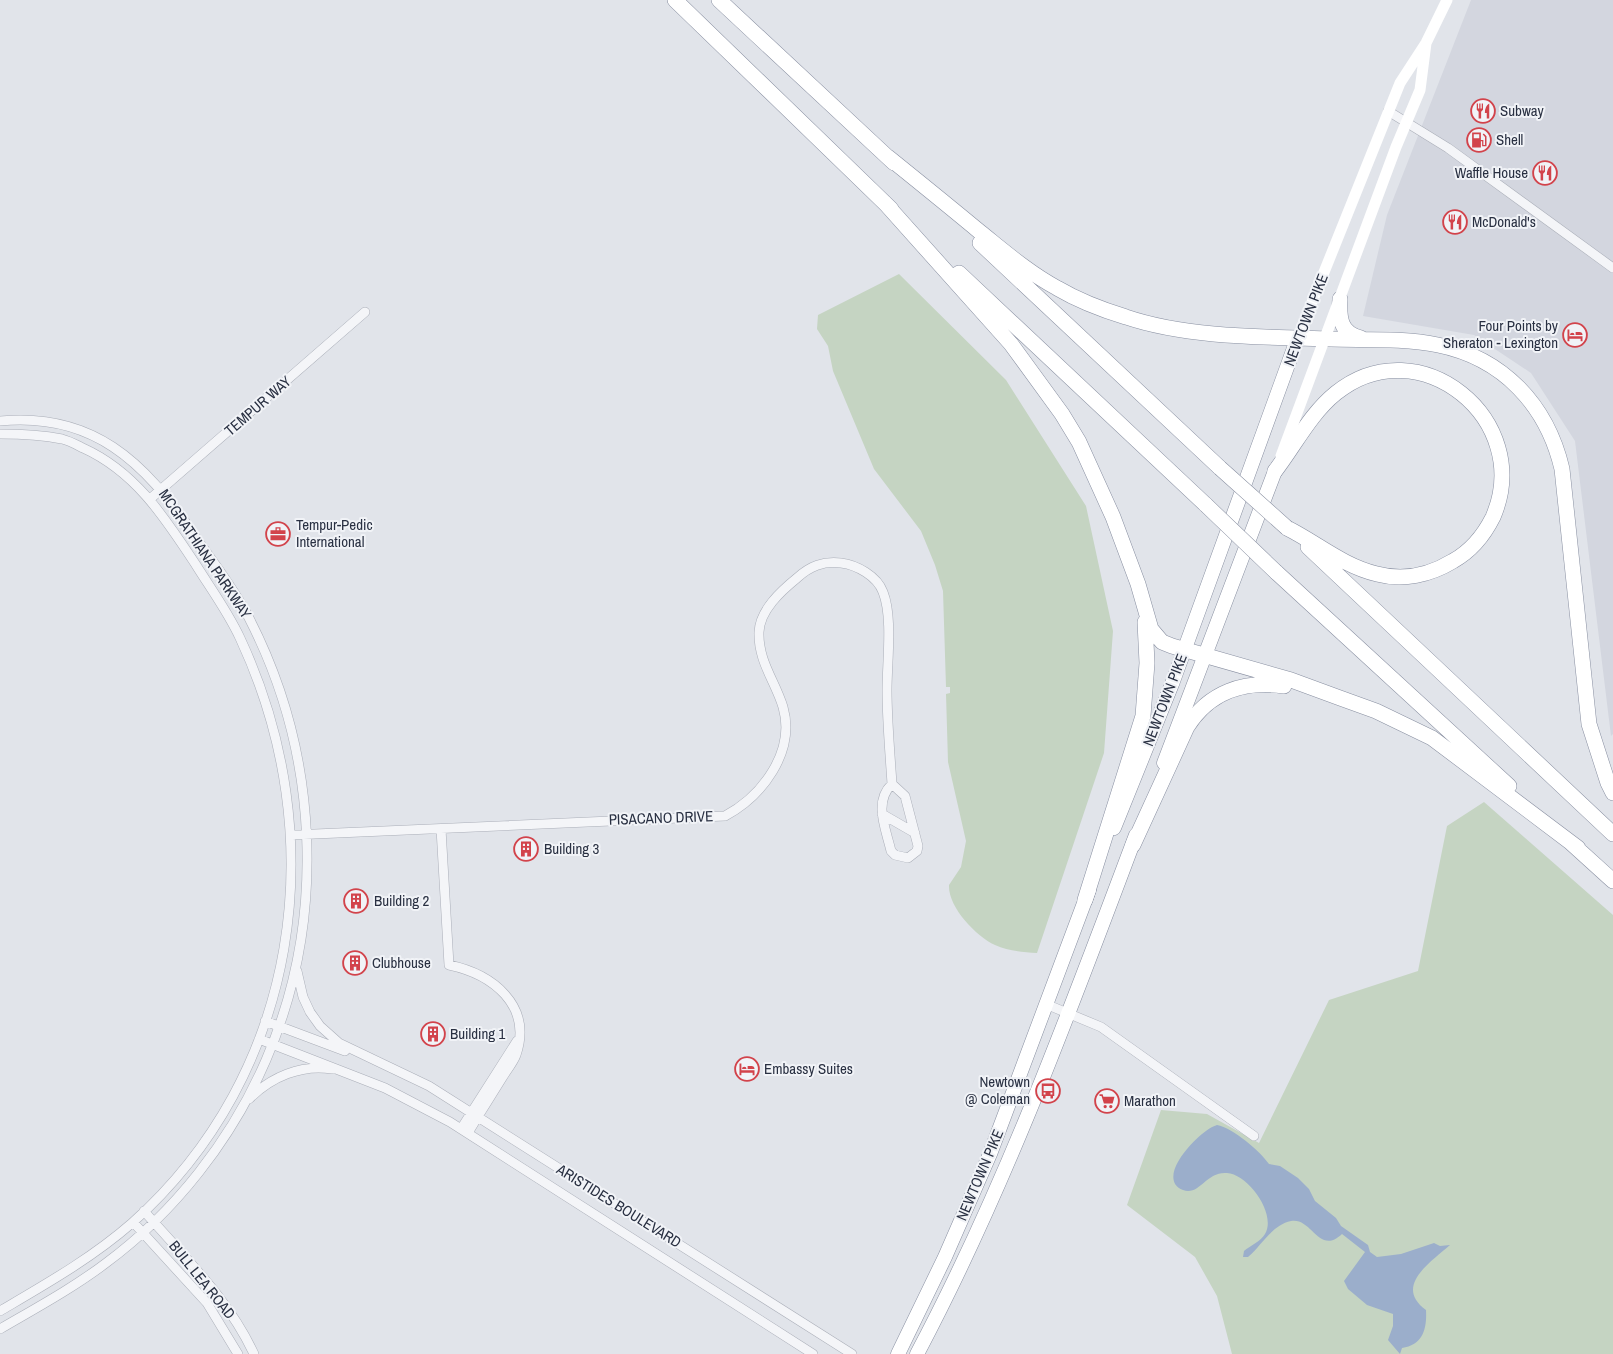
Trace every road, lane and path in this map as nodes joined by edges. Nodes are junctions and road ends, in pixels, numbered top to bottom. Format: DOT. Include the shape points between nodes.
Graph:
graph roads {
  1 [pos="675,0"];
  2 [pos="719,0"];
  3 [pos="1447,0"];
  4 [pos="1426,43"];
  5 [pos="1388,111"];
  6 [pos="1406,121"];
  7 [pos="888,157"];
  8 [pos="884,202"];
  9 [pos="1613,268"];
  10 [pos="1340,299"];
  11 [pos="365,312"];
  12 [pos="1298,338"];
  13 [pos="1325,339"];
  14 [pos="1369,340"];
  15 [pos="0,421"];
  16 [pos="0,434"];
  17 [pos="1275,471"];
  18 [pos="162,489"];
  19 [pos="150,499"];
  20 [pos="1286,528"];
  21 [pos="1144,608"];
  22 [pos="1185,650"];
  23 [pos="1204,655"];
  24 [pos="280,690"];
  25 [pos="1322,692"];
  26 [pos="263,696"];
  27 [pos="892,784"];
  28 [pos="1613,793"];
  29 [pos="882,814"];
  30 [pos="441,829"];
  31 [pos="915,833"];
  32 [pos="1613,834"];
  33 [pos="292,835"];
  34 [pos="306,835"];
  35 [pos="1132,845"];
  36 [pos="1578,848"];
  37 [pos="1613,882"];
  38 [pos="1085,900"];
  39 [pos="297,960"];
  40 [pos="1048,1005"];
  41 [pos="1068,1012"];
  42 [pos="265,1021"];
  43 [pos="279,1026"];
  44 [pos="259,1039"];
  45 [pos="272,1044"];
  46 [pos="382,1065"];
  47 [pos="353,1074"];
  48 [pos="244,1105"];
  49 [pos="474,1115"];
  50 [pos="464,1131"];
  51 [pos="1254,1136"];
  52 [pos="144,1211"];
  53 [pos="133,1222"];
  54 [pos="153,1222"];
  55 [pos="142,1232"];
  56 [pos="0,1311"];
  57 [pos="0,1328"];
  58 [pos="238,1354"];
  59 [pos="254,1354"];
  60 [pos="813,1354"];
  61 [pos="852,1354"];
  62 [pos="898,1354"];
  63 [pos="917,1354"];
  1 -- 8 [label="highway"];
  2 -- 7 [label="highway"];
  3 -- 4 [label="main road, NEWTOWN PIKE"];
  4 -- 5 [label="main road, NEWTOWN PIKE" via="1400,83"];
  4 -- 6 [label="main road, NEWTOWN PIKE" via="1420,90"];
  5 -- 6 [label="street"];
  5 -- 12 [label="main road, NEWTOWN PIKE"];
  6 -- 9 [label="street"];
  6 -- 10 [label="main road, NEWTOWN PIKE"];
  7 -- 12 [label="highway" via="1024,267 1081,300 1128,318 1161,326"];
  7 -- 20 [label="highway, bridge"];
  8 -- 21 [label="highway" via="1011,344 1062,414 1079,442 1113,517"];
  8 -- 36 [label="highway, bridge" via="1276,572"];
  10 -- 13 [label="main road, NEWTOWN PIKE"];
  10 -- 14 [label="highway" via="1339,319 1345,330"];
  11 -- 18 [label="street, TEMPUR WAY"];
  12 -- 13 [label="highway"];
  12 -- 22 [label="highway, NEWTOWN PIKE"];
  13 -- 14 [label="highway"];
  13 -- 17 [label="main road, NEWTOWN PIKE"];
  14 -- 28 [label="highway" via="1438,345 1492,365 1526,394 1545,422 1557,447 1562,468 1589,724"];
  15 -- 18 [label="street, MCGRATHIANA PARKWAY" via="38,421 105,441 140,466"];
  16 -- 19 [label="street, MCGRATHIANA PARKWAY" via="65,440 104,457"];
  17 -- 20 [label="highway" via="1307,424 1337,393 1373,375 1392,372 1424,375 1455,388 1485,417 1500,455 1500,491 1490,522 1470,549 1429,573 1378,575 1339,559"];
  17 -- 23 [label="highway, NEWTOWN PIKE"];
  18 -- 19 [label="street, TEMPUR WAY"];
  18 -- 24 [label="street, MCGRATHIANA PARKWAY" via="244,608"];
  19 -- 26 [label="street, MCGRATHIANA PARKWAY" via="225,610"];
  20 -- 32 [label="highway"];
  21 -- 22 [label="highway" via="1156,636 1162,642"];
  21 -- 38 [label="highway" via="1147,663 1143,716"];
  22 -- 23 [label="highway"];
  22 -- 38 [label="highway, NEWTOWN PIKE"];
  23 -- 25 [label="highway"];
  23 -- 35 [label="highway, NEWTOWN PIKE"];
  24 -- 26 [label="street"];
  24 -- 34 [label="street, MCGRATHIANA PARKWAY" via="298,758"];
  25 -- 35 [label="highway" via="1272,684 1245,685 1220,694 1196,712"];
  25 -- 36 [label="highway" via="1376,711 1432,738"];
  26 -- 33 [label="street, MCGRATHIANA PARKWAY" via="285,775"];
  27 -- 29 [label="street" via="884,791"];
  27 -- 30 [label="street, PISACANO DRIVE" via="884,594 870,576 851,565 823,562 801,574 778,593 759,630 763,664 783,708 784,745 767,779 739,808 725,816"];
  27 -- 31 [label="street" via="905,796"];
  29 -- 31 [label="street"];
  29 -- 31 [label="street" via="891,851 895,855 908,858 917,851"];
  30 -- 34 [label="street, PISACANO DRIVE"];
  30 -- 49 [label="street" via="448,965 471,972 499,987 518,1014 516,1055"];
  33 -- 34 [label="street, PISACANO DRIVE"];
  33 -- 42 [label="street, MCGRATHIANA PARKWAY" via="292,893 288,927"];
  34 -- 39 [label="street, MCGRATHIANA PARKWAY" via="305,903"];
  35 -- 41 [label="highway, NEWTOWN PIKE"];
  36 -- 37 [label="highway"];
  38 -- 40 [label="highway, NEWTOWN PIKE"];
  39 -- 43 [label="street, MCGRATHIANA PARKWAY"];
  39 -- 46 [label="street, ARISTIDES BOULEVARD" via="303,997 320,1026 339,1043"];
  40 -- 41 [label="street"];
  40 -- 62 [label="highway, NEWTOWN PIKE" via="990,1154"];
  41 -- 51 [label="street" via="1101,1027"];
  41 -- 63 [label="highway, NEWTOWN PIKE" via="1008,1163 959,1273"];
  42 -- 43 [label="street, ARISTIDES BOULEVARD"];
  42 -- 44 [label="street, MCGRATHIANA PARKWAY"];
  43 -- 45 [label="street, MCGRATHIANA PARKWAY"];
  43 -- 46 [label="street, ARISTIDES BOULEVARD"];
  44 -- 45 [label="street, ARISTIDES BOULEVARD"];
  44 -- 52 [label="street, MCGRATHIANA PARKWAY" via="235,1090 210,1131 173,1180"];
  45 -- 47 [label="street, ARISTIDES BOULEVARD"];
  45 -- 48 [label="street, MCGRATHIANA PARKWAY"];
  46 -- 49 [label="street, ARISTIDES BOULEVARD" via="429,1086"];
  47 -- 48 [label="street, ARISTIDES BOULEVARD" via="326,1068 291,1072 266,1084"];
  47 -- 50 [label="street, ARISTIDES BOULEVARD" via="418,1104"];
  48 -- 54 [label="street, MCGRATHIANA PARKWAY" via="203,1166"];
  49 -- 50 [label="street"];
  49 -- 61 [label="street, ARISTIDES BOULEVARD"];
  50 -- 60 [label="street, ARISTIDES BOULEVARD"];
  52 -- 53 [label="street, MCGRATHIANA PARKWAY"];
  52 -- 54 [label="street, BULL LEA ROAD"];
  53 -- 55 [label="street, BULL LEA ROAD"];
  53 -- 56 [label="street, MCGRATHIANA PARKWAY" via="67,1272"];
  54 -- 55 [label="street, MCGRATHIANA PARKWAY"];
  54 -- 59 [label="street, BULL LEA ROAD" via="218,1294"];
  55 -- 57 [label="street, MCGRATHIANA PARKWAY" via="82,1280"];
  55 -- 58 [label="street, BULL LEA ROAD" via="207,1303"];
}
